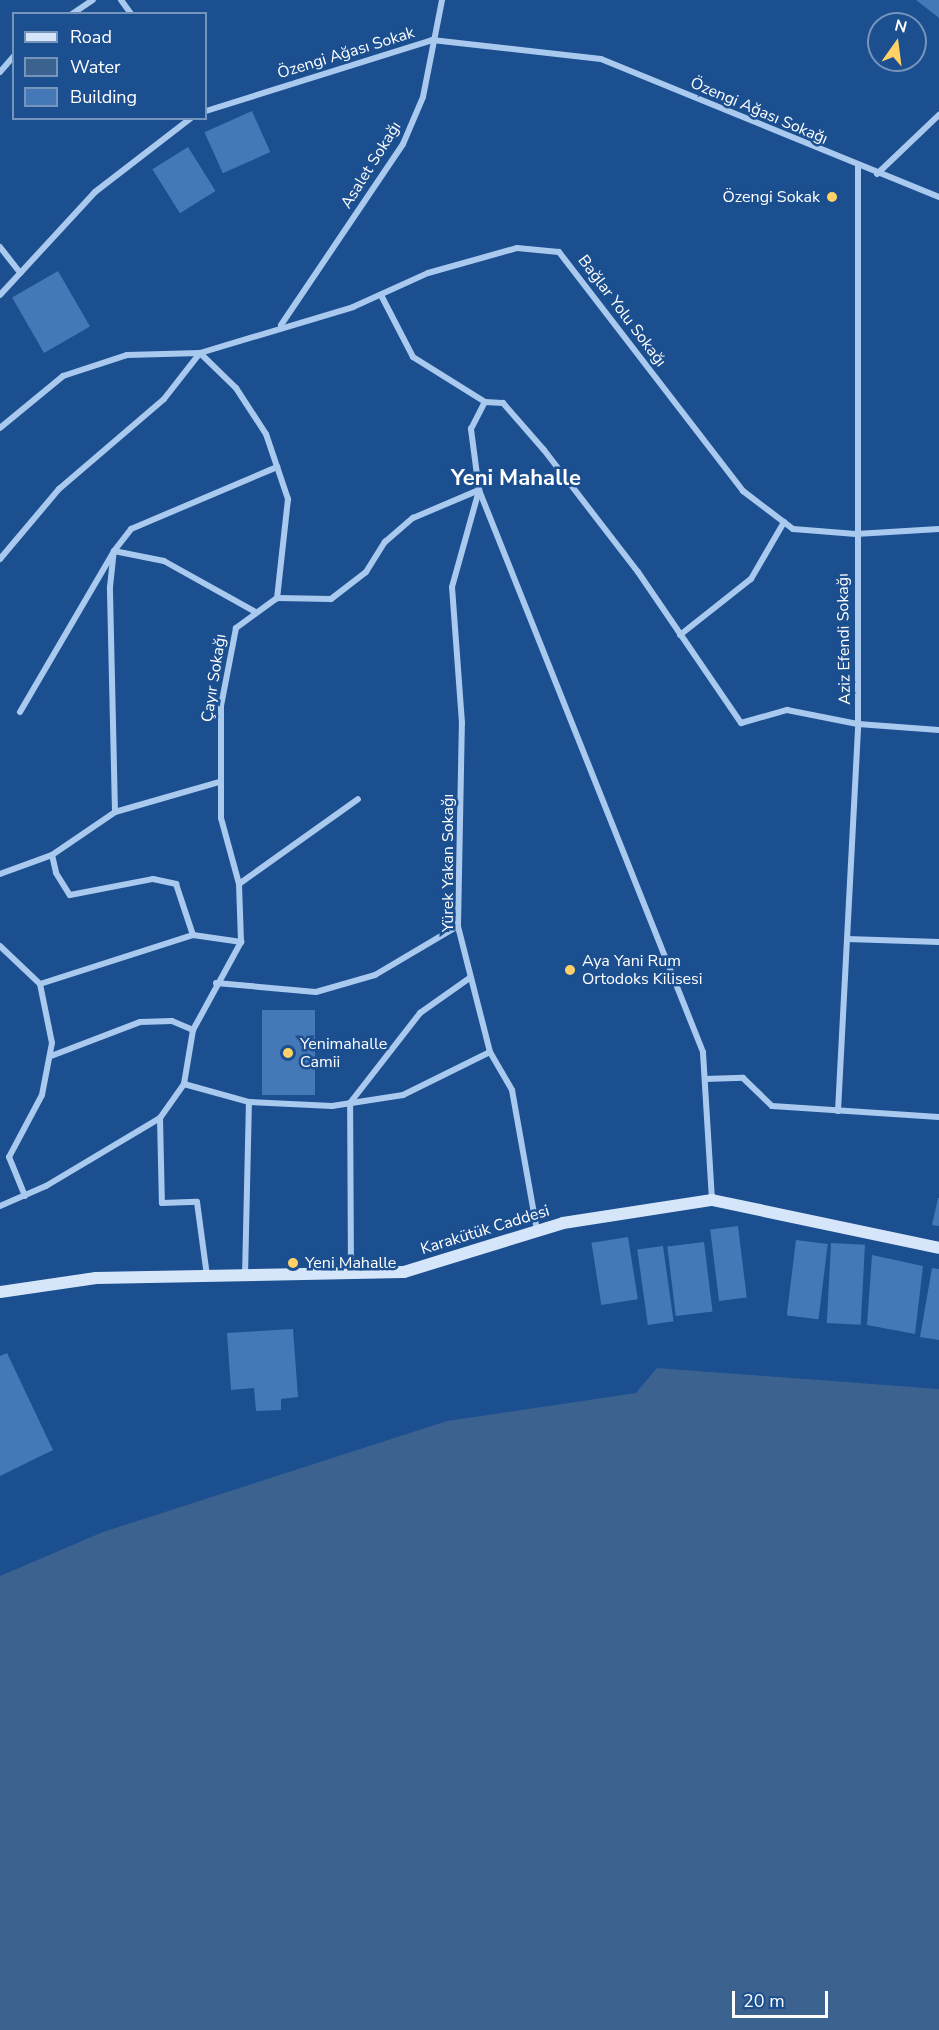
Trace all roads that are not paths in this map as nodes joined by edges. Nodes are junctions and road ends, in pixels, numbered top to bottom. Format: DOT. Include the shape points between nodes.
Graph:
graph roads {
  1 [pos="93,0"];
  2 [pos="442,0"];
  3 [pos="75,12"];
  4 [pos="432,40"];
  5 [pos="568,56"];
  6 [pos="12,58"];
  7 [pos="0,72"];
  8 [pos="207,111"];
  9 [pos="939,115"];
  10 [pos="188,120"];
  11 [pos="858,167"];
  12 [pos="877,174"];
  13 [pos="939,197"];
  14 [pos="0,247"];
  15 [pos="20,273"];
  16 [pos="0,295"];
  17 [pos="381,295"];
  18 [pos="281,325"];
  19 [pos="200,353"];
  20 [pos="485,402"];
  21 [pos="0,428"];
  22 [pos="277,467"];
  23 [pos="479,490"];
  24 [pos="784,522"];
  25 [pos="939,529"];
  26 [pos="856,534"];
  27 [pos="114,551"];
  28 [pos="0,559"];
  29 [pos="277,598"];
  30 [pos="254,611"];
  31 [pos="680,635"];
  32 [pos="20,712"];
  33 [pos="858,724"];
  34 [pos="939,730"];
  35 [pos="219,782"];
  36 [pos="358,798"];
  37 [pos="115,812"];
  38 [pos="52,855"];
  39 [pos="0,874"];
  40 [pos="239,884"];
  41 [pos="458,926"];
  42 [pos="193,934"];
  43 [pos="847,939"];
  44 [pos="241,942"];
  45 [pos="939,942"];
  46 [pos="0,946"];
  47 [pos="471,977"];
  48 [pos="216,983"];
  49 [pos="40,984"];
  50 [pos="193,1030"];
  51 [pos="490,1052"];
  52 [pos="51,1056"];
  53 [pos="705,1079"];
  54 [pos="184,1084"];
  55 [pos="249,1102"];
  56 [pos="350,1103"];
  57 [pos="838,1111"];
  58 [pos="939,1117"];
  59 [pos="160,1118"];
  60 [pos="25,1196"];
  61 [pos="712,1200"];
  62 [pos="0,1206"];
  63 [pos="537,1232"];
  64 [pos="939,1248"];
  65 [pos="351,1274"];
  66 [pos="207,1276"];
  67 [pos="245,1276"];
  68 [pos="0,1292"];
  1 -- 3 [label="street"];
  2 -- 4 [label="street, Asalet Sokağı"];
  4 -- 5 [label="street, Özengi Ağası Sokak"];
  4 -- 8 [label="street, Özengi Ağası Sokak"];
  4 -- 18 [label="street, Asalet Sokağı" via="423,97 403,144"];
  5 -- 11 [label="street, Özengi Ağası Sokağı" via="601,59"];
  6 -- 7 [label="street"];
  9 -- 12 [label="street"];
  10 -- 15 [label="street" via="95,192"];
  11 -- 12 [label="street, Özengi Ağası Sokağı"];
  11 -- 26 [label="street, Aziz Efendi Sokağı"];
  12 -- 13 [label="street, Özengi Ağası Sokağı"];
  14 -- 15 [label="street"];
  15 -- 16 [label="street"];
  17 -- 18 [label="street, Bağlar Yolu Sokağı"];
  17 -- 20 [label="street" via="413,357"];
  17 -- 24 [label="street, Bağlar Yolu Sokağı" via="428,273 517,248 559,252 743,491"];
  18 -- 19 [label="street, Bağlar Yolu Sokağı"];
  19 -- 21 [label="street" via="127,355 63,376"];
  19 -- 22 [label="street" via="236,388 266,434"];
  19 -- 28 [label="street" via="164,399 59,489"];
  20 -- 23 [label="street" via="471,429"];
  20 -- 31 [label="street" via="503,404 544,450"];
  22 -- 27 [label="street" via="131,529"];
  22 -- 29 [label="street" via="288,499"];
  23 -- 29 [label="street" via="413,518 385,542 366,572 332,599"];
  23 -- 41 [label="street, Yürek Yakan Sokağı" via="452,587 462,723"];
  23 -- 53 [label="street" via="703,1052"];
  24 -- 26 [label="street, Bağlar Yolu Sokağı" via="794,529"];
  24 -- 31 [label="street" via="751,579"];
  25 -- 26 [label="street, Bağlar Yolu Sokağı"];
  26 -- 33 [label="street, Aziz Efendi Sokağı"];
  27 -- 30 [label="street" via="164,561"];
  27 -- 32 [label="street"];
  27 -- 37 [label="street"];
  29 -- 30 [label="street, Çayır Sokağı"];
  30 -- 35 [label="street, Çayır Sokağı" via="236,628 221,706"];
  31 -- 33 [label="street" via="741,723 787,710"];
  33 -- 34 [label="street"];
  33 -- 43 [label="street, Aziz Efendi Sokağı"];
  35 -- 37 [label="street"];
  35 -- 40 [label="street, Çayır Sokağı" via="221,818"];
  36 -- 40 [label="street"];
  37 -- 38 [label="street"];
  38 -- 39 [label="street"];
  38 -- 42 [label="street" via="56,873 70,895 153,879 176,884"];
  40 -- 44 [label="street, Çayır Sokağı"];
  41 -- 47 [label="street, Yürek Yakan Sokağı"];
  41 -- 48 [label="street" via="375,975 316,992"];
  42 -- 44 [label="street"];
  42 -- 49 [label="street"];
  43 -- 45 [label="street"];
  43 -- 57 [label="street, Aziz Efendi Sokağı"];
  44 -- 48 [label="street"];
  46 -- 49 [label="street"];
  47 -- 51 [label="street, Yürek Yakan Sokağı"];
  47 -- 56 [label="street" via="420,1013"];
  48 -- 50 [label="street"];
  49 -- 52 [label="street"];
  50 -- 52 [label="street" via="172,1022 140,1022"];
  50 -- 54 [label="street"];
  51 -- 56 [label="street" via="403,1095"];
  51 -- 63 [label="street, Yürek Yakan Sokağı" via="512,1090"];
  52 -- 60 [label="street" via="42,1095 9,1157"];
  53 -- 57 [label="street" via="743,1078 772,1106"];
  53 -- 61 [label="street"];
  54 -- 55 [label="street"];
  54 -- 59 [label="street"];
  55 -- 56 [label="street"];
  55 -- 67 [label="street"];
  56 -- 65 [label="street"];
  57 -- 58 [label="street"];
  59 -- 60 [label="street"];
  59 -- 66 [label="street" via="162,1203 197,1202"];
  60 -- 62 [label="street"];
  61 -- 63 [label="main road, Karakütük Caddesi"];
  61 -- 64 [label="main road, Karakütük Caddesi"];
  63 -- 65 [label="main road, Karakütük Caddesi" via="404,1272"];
  65 -- 67 [label="main road, Karakütük Caddesi"];
  66 -- 67 [label="main road, Karakütük Caddesi"];
  66 -- 68 [label="main road, Karakütük Caddesi" via="96,1278"];
}
